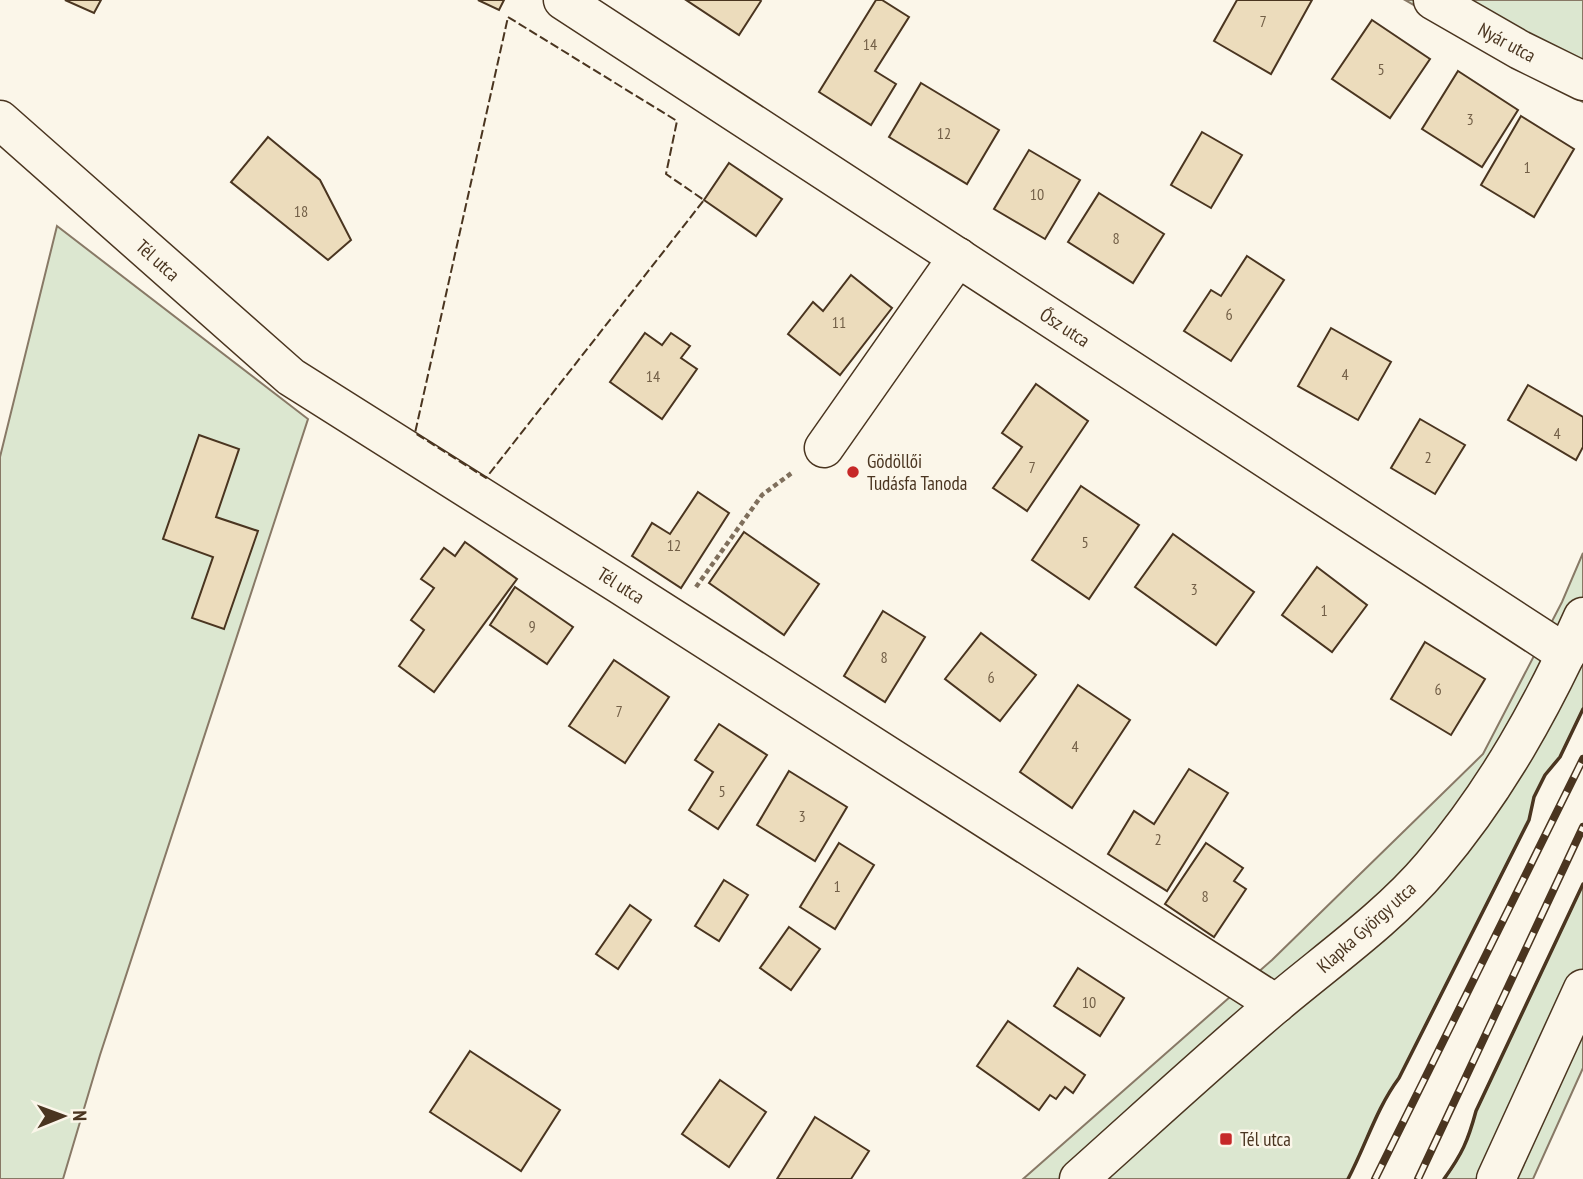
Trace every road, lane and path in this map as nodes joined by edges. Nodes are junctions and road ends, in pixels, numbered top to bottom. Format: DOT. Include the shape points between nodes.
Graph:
graph roads {
  1 [pos="563,0"];
  2 [pos="1433,0"];
  3 [pos="1583,81"];
  4 [pos="0,120"];
  5 [pos="958,257"];
  6 [pos="824,449"];
  7 [pos="706,593"];
  8 [pos="1583,617"];
  9 [pos="1566,654"];
  10 [pos="1583,989"];
  11 [pos="1276,1004"];
  12 [pos="1079,1179"];
  13 [pos="1496,1179"];
  1 -- 5 [label="street, Ősz utca"];
  2 -- 3 [label="street, Nyár utca"];
  4 -- 11 [label="street, Tél utca" via="291,377"];
  5 -- 6 [label="street"];
  5 -- 9 [label="street, Ősz utca"];
  6 -- 7 [label="path" via="762,495 696,587"];
  8 -- 9 [label="street, Klapka György utca"];
  9 -- 11 [label="street, Klapka György utca" via="1525,734 1431,868 1366,930"];
  10 -- 13 [label="street"];
  11 -- 12 [label="street, Klapka György utca"];
}
